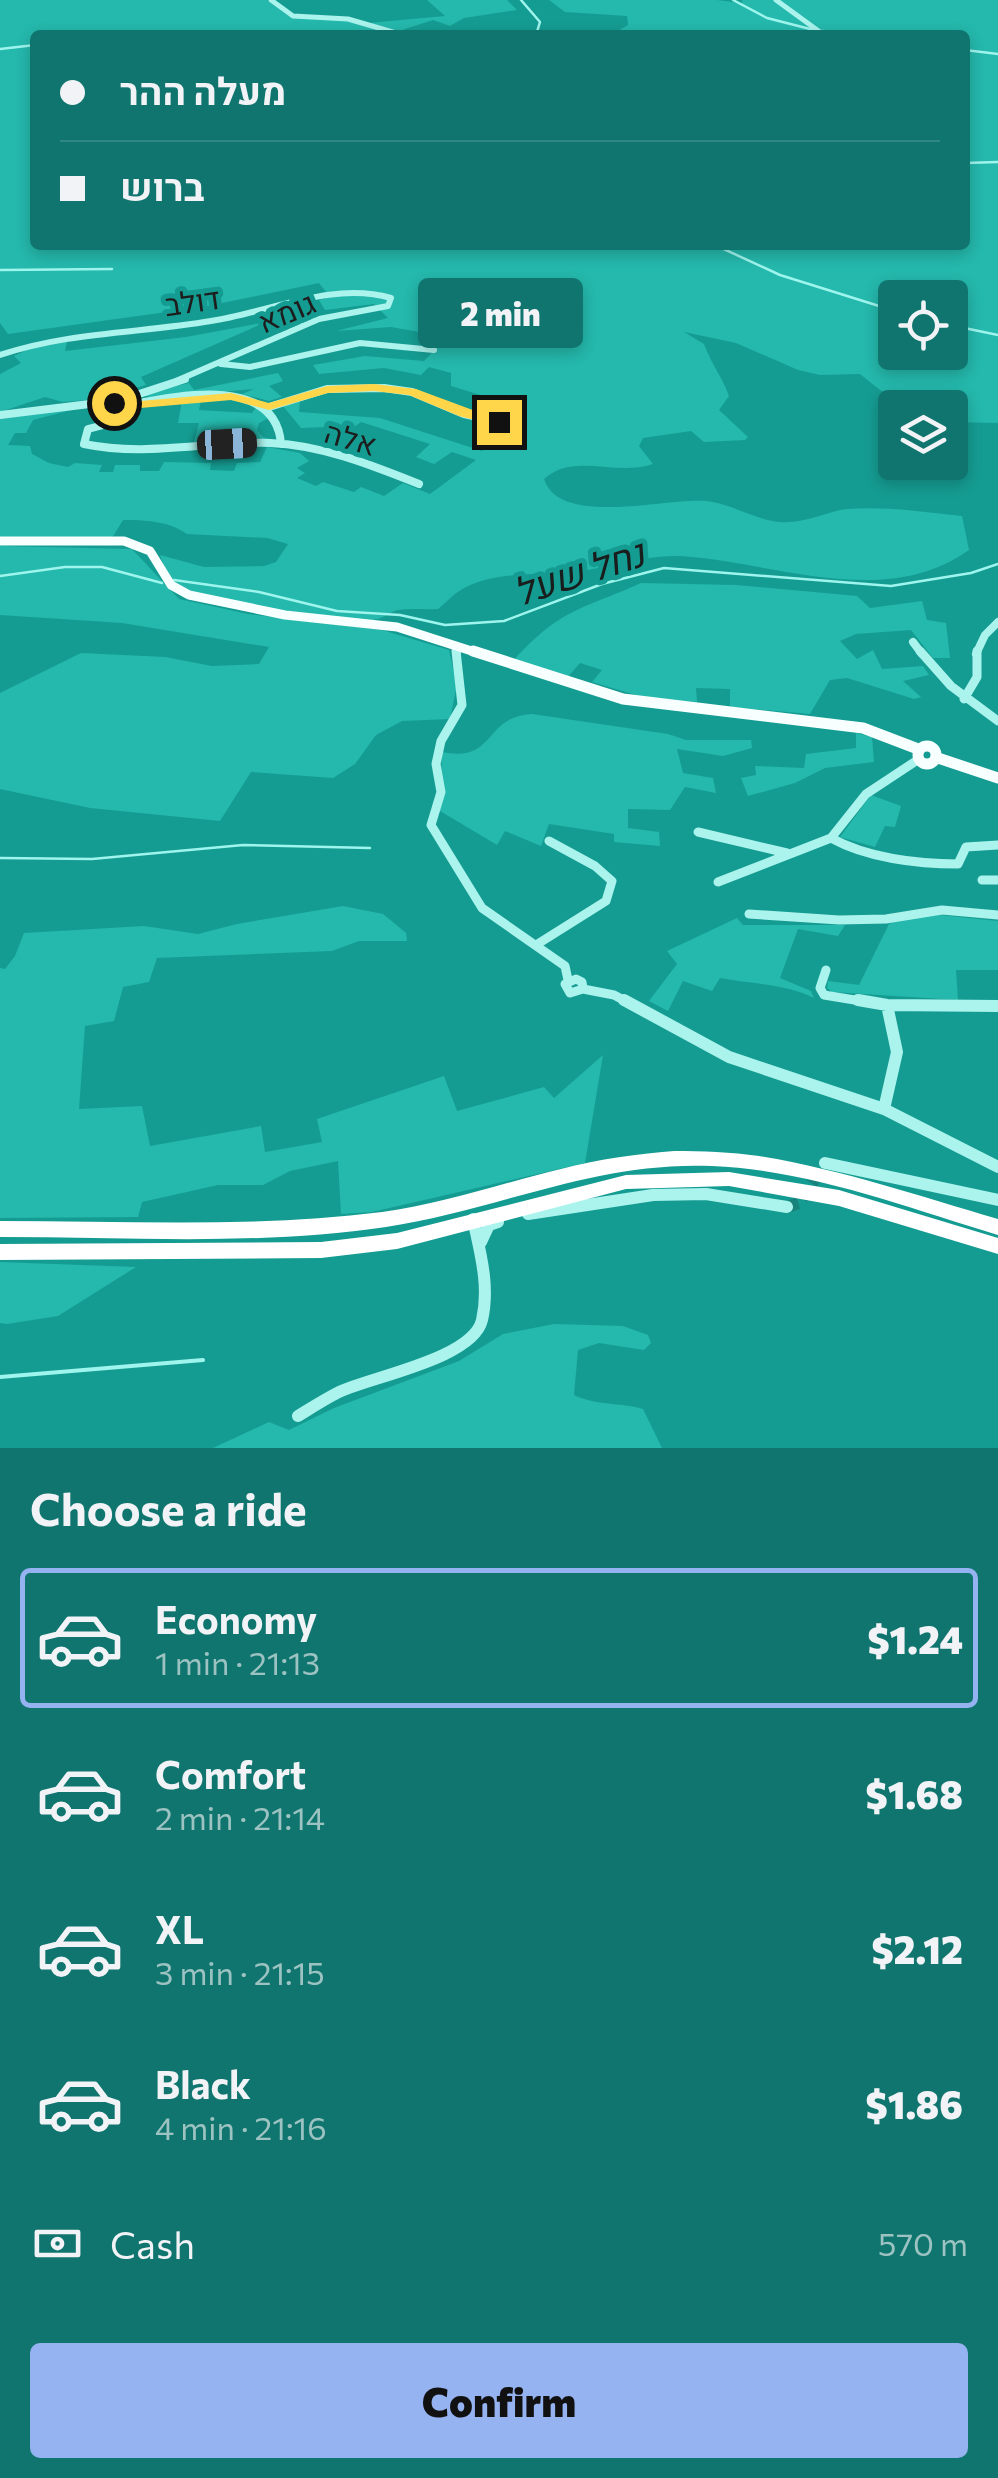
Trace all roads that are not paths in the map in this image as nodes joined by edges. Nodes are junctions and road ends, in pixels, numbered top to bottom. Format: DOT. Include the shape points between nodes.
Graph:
graph roads {
  1 [pos="272,0"];
  2 [pos="776,0"];
  3 [pos="386,30"];
  4 [pos="817,30"];
  5 [pos="391,298"];
  6 [pos="434,350"];
  7 [pos="0,356"];
  8 [pos="221,364"];
  9 [pos="129,402"];
  10 [pos="269,407"];
  11 [pos="0,415"];
  12 [pos="514,425"];
  13 [pos="280,444"];
  14 [pos="420,484"];
  15 [pos="0,541"];
  16 [pos="998,622"];
  17 [pos="912,642"];
  18 [pos="456,647"];
  19 [pos="964,699"];
  20 [pos="998,720"];
  21 [pos="919,754"];
  22 [pos="998,778"];
  23 [pos="698,832"];
  24 [pos="831,838"];
  25 [pos="548,841"];
  26 [pos="998,845"];
  27 [pos="789,854"];
  28 [pos="982,880"];
  29 [pos="998,880"];
  30 [pos="718,882"];
  31 [pos="748,914"];
  32 [pos="998,916"];
  33 [pos="536,945"];
  34 [pos="826,970"];
  35 [pos="886,1006"];
  36 [pos="998,1006"];
  37 [pos="884,1109"];
  38 [pos="825,1164"];
  39 [pos="998,1167"];
  40 [pos="998,1200"];
  41 [pos="787,1207"];
  42 [pos="473,1220"];
  43 [pos="998,1227"];
  44 [pos="0,1229"];
  45 [pos="481,1242"];
  46 [pos="998,1246"];
  47 [pos="0,1252"];
  48 [pos="298,1416"];
  1 -- 3 [label="street" via="292,16 348,19"];
  2 -- 4 [label="street"];
  5 -- 7 [label="street, דולב" via="313,298 222,320 47,342"];
  5 -- 8 [label="street, גומא" via="380,309 319,319"];
  6 -- 8 [label="street" via="360,343 250,366"];
  8 -- 9 [label="street, גומא"];
  9 -- 10 [label="street" via="231,396"];
  9 -- 11 [label="street"];
  9 -- 13 [label="street, אלה" via="115,422 88,429 84,444"];
  10 -- 12 [label="street" via="327,389 396,389"];
  10 -- 13 [label="street" via="279,420"];
  13 -- 14 [label="street, אלה" via="344,456"];
  15 -- 18 [label="main road" via="138,544 189,595 285,615 368,622"];
  16 -- 19 [label="street" via="977,642 973,653 980,673"];
  17 -- 19 [label="street"];
  18 -- 21 [label="main road" via="623,699 863,728"];
  18 -- 33 [label="street" via="462,705 441,741 441,792 431,825 490,915"];
  19 -- 20 [label="street"];
  21 -- 22 [label="main road" via="934,750 938,758"];
  21 -- 24 [label="street" via="866,794"];
  23 -- 27 [label="street"];
  24 -- 26 [label="street" via="854,852 943,864 958,864 966,847"];
  24 -- 27 [label="street"];
  25 -- 33 [label="street" via="612,881 606,901"];
  27 -- 30 [label="street"];
  28 -- 29 [label="street"];
  31 -- 32 [label="street" via="839,920 942,910"];
  33 -- 37 [label="street" via="583,990 614,996 729,1057"];
  34 -- 35 [label="street" via="824,996"];
  35 -- 36 [label="street"];
  35 -- 37 [label="street" via="897,1052"];
  37 -- 39 [label="street"];
  38 -- 40 [label="street"];
  41 -- 45 [label="street" via="706,1194 639,1196 524,1214 489,1225"];
  42 -- 45 [label="street"];
  42 -- 46 [label="highway" via="626,1182 729,1179 840,1198"];
  42 -- 47 [label="highway" via="397,1241 321,1250"];
  43 -- 44 [label="highway" via="845,1182 734,1161 674,1158 323,1226"];
  45 -- 48 [label="street" via="486,1302 482,1324 464,1343 386,1380 341,1390"];
}
